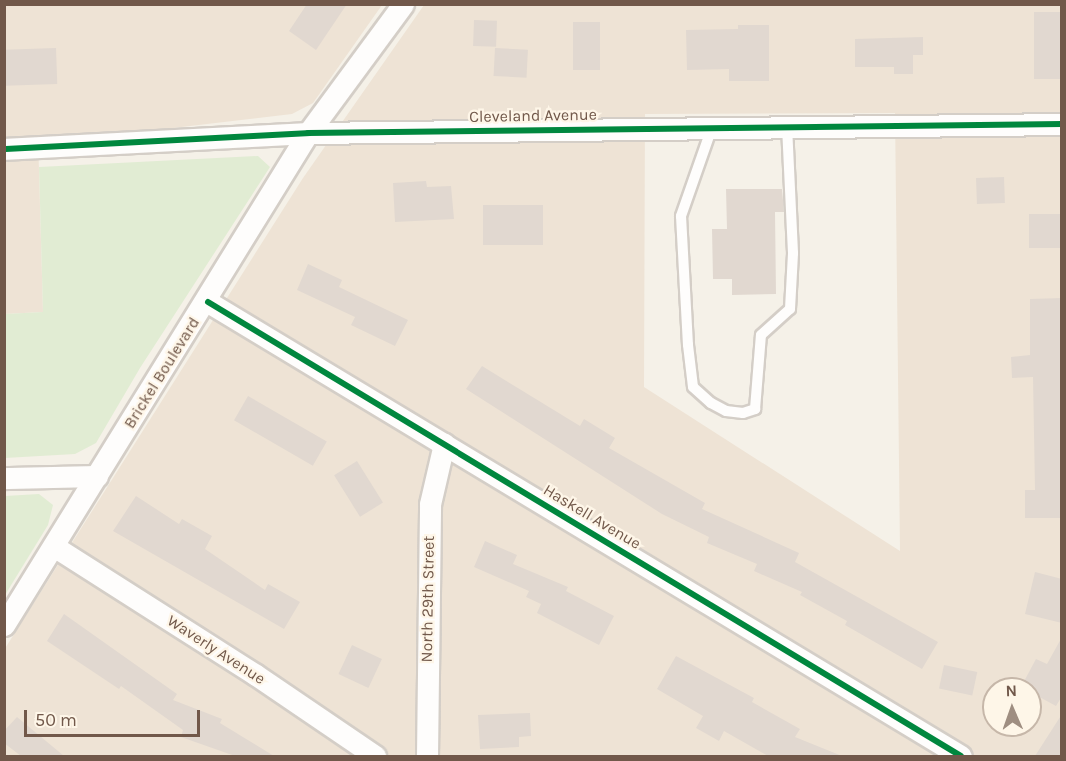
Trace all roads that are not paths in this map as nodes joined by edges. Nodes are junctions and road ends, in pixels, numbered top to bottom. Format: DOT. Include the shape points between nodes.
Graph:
graph roads {
  1 [pos="403,4"];
  2 [pos="1062,124"];
  3 [pos="787,125"];
  4 [pos="709,126"];
  5 [pos="308,133"];
  6 [pos="4,149"];
  7 [pos="208,302"];
  8 [pos="444,444"];
  9 [pos="97,476"];
  10 [pos="4,478"];
  11 [pos="55,547"];
  12 [pos="4,625"];
  13 [pos="375,756"];
  14 [pos="427,756"];
  15 [pos="961,756"];
  1 -- 5 [label="street, Brickel Boulevard"];
  2 -- 3 [label="street, Cleveland Avenue"];
  3 -- 4 [label="street, Cleveland Avenue"];
  3 -- 4 [label="lane" via="793,253 790,309 761,335 755,409 743,413 711,403 693,387 689,356 681,216"];
  4 -- 5 [label="street, Cleveland Avenue"];
  5 -- 6 [label="street, Cleveland Avenue"];
  5 -- 7 [label="street, Brickel Boulevard"];
  7 -- 8 [label="street, Haskell Avenue"];
  7 -- 9 [label="street, Brickel Boulevard"];
  8 -- 14 [label="street, North 29th Street" via="430,504"];
  8 -- 15 [label="street, Haskell Avenue"];
  9 -- 10 [label="street"];
  9 -- 11 [label="street, Brickel Boulevard"];
  11 -- 12 [label="street, Brickel Boulevard"];
  11 -- 13 [label="street, Waverly Avenue"];
}
